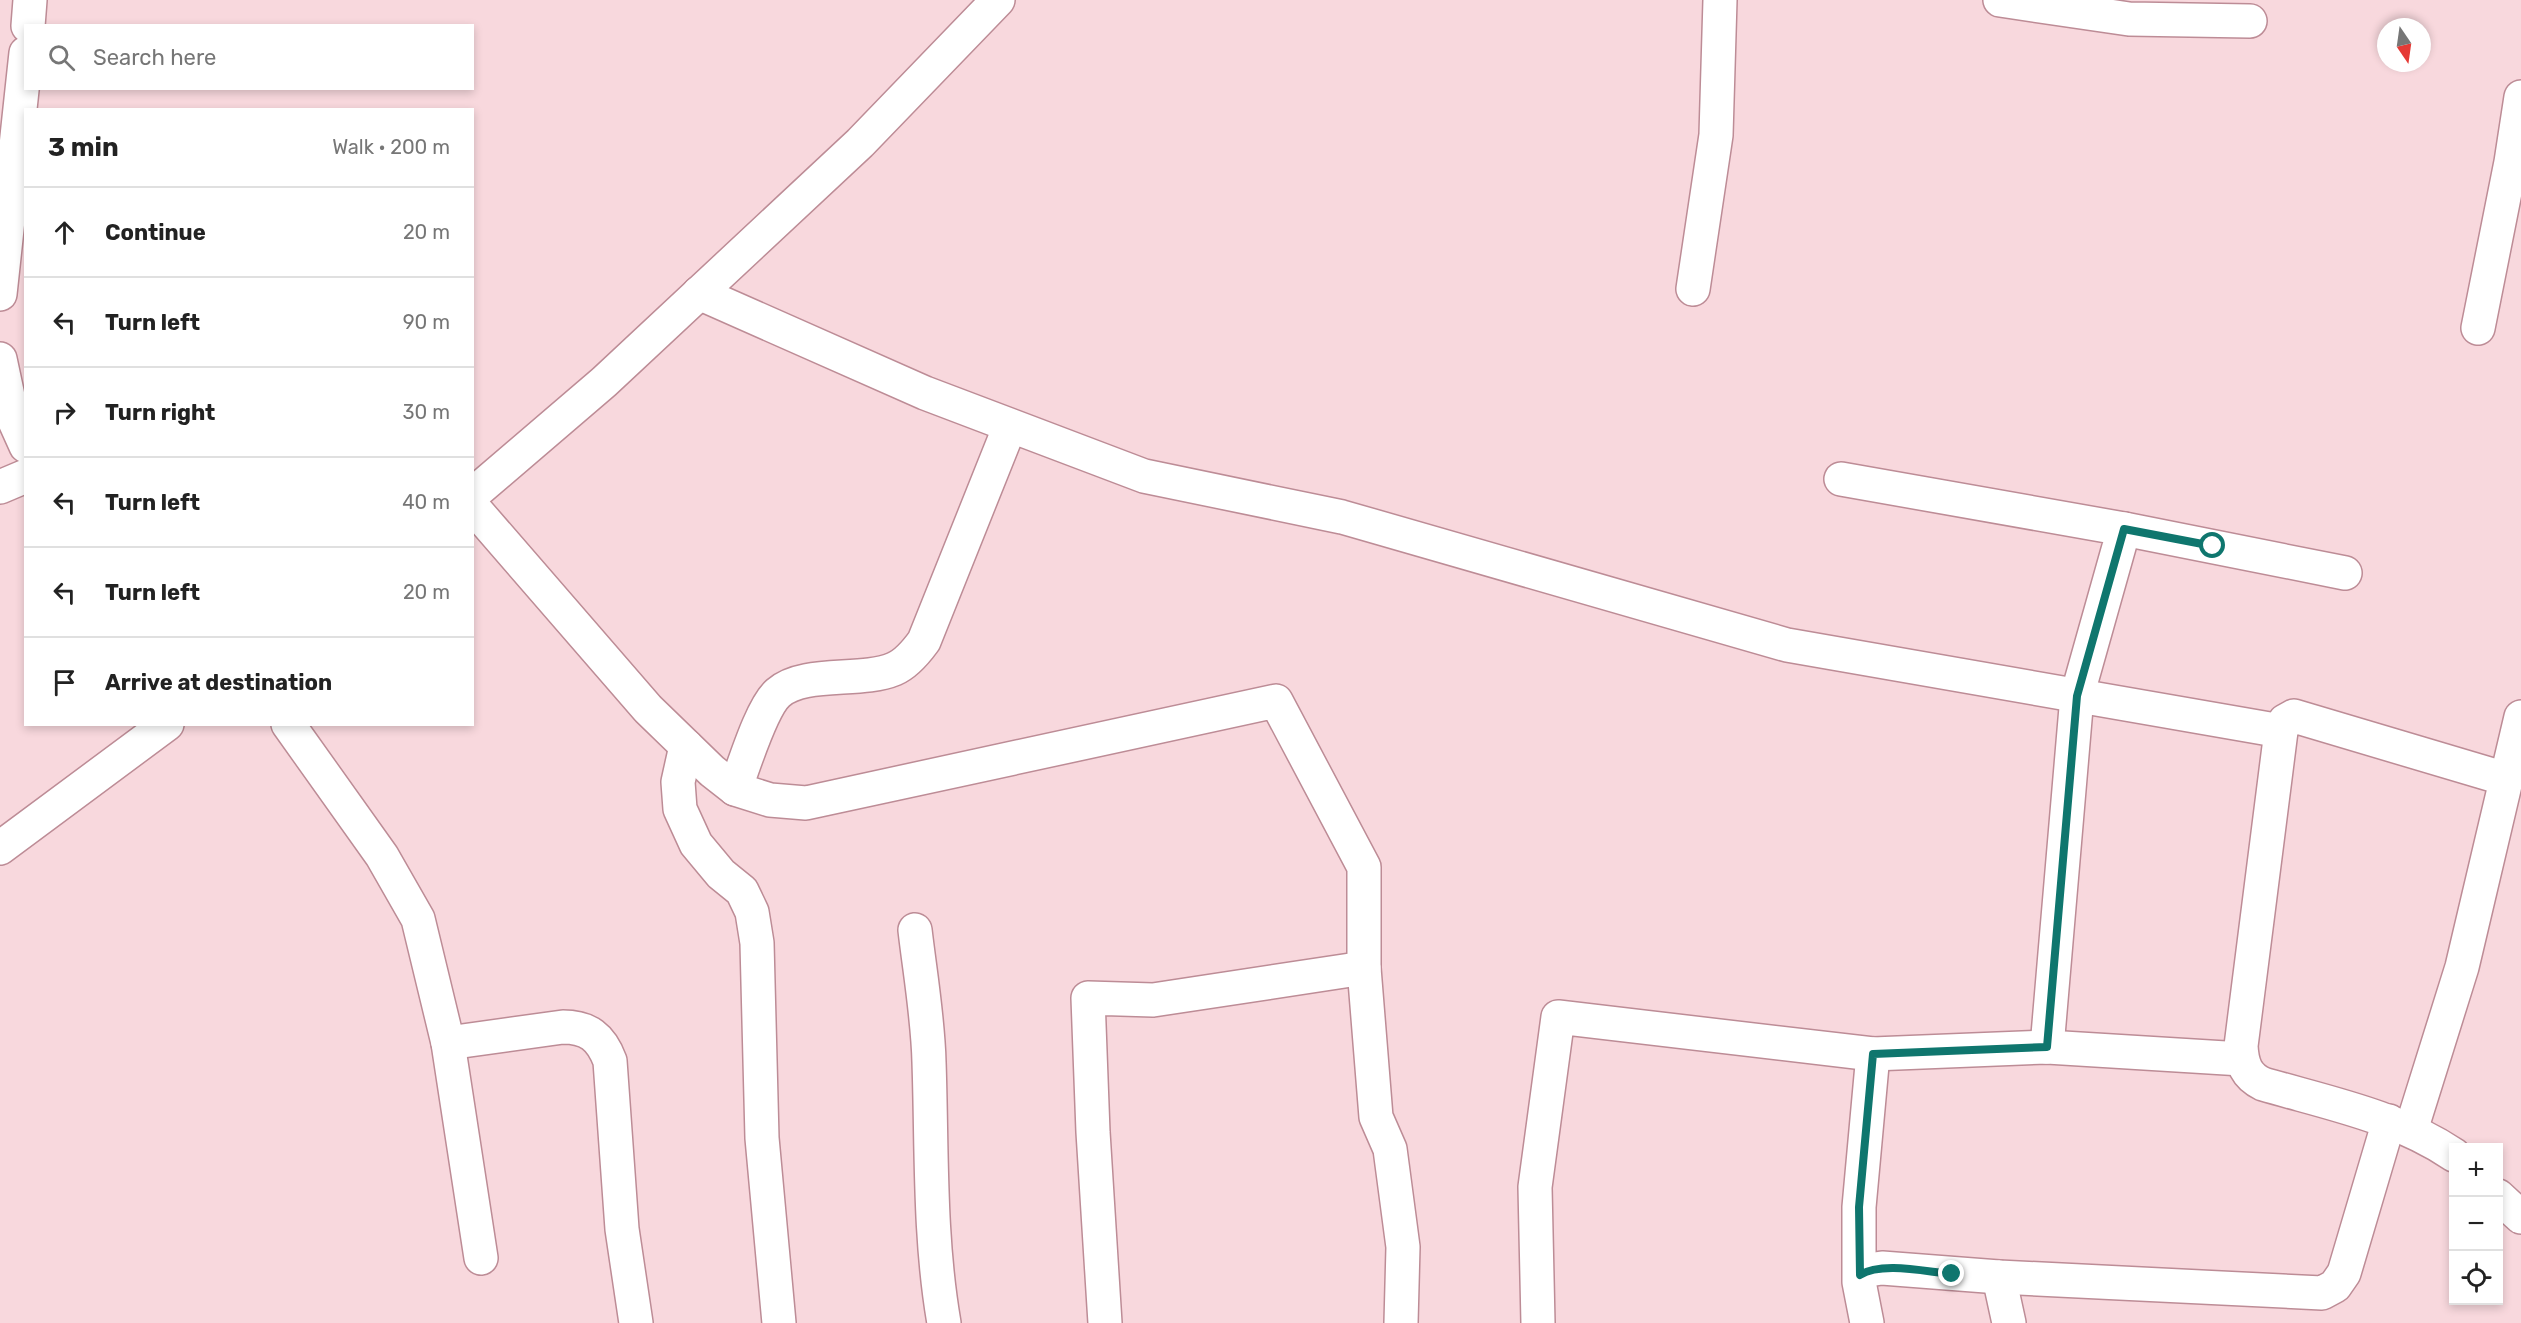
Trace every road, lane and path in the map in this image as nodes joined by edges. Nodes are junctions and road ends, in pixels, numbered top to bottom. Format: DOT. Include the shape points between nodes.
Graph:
graph roads {
  1 [pos="30,0"];
  2 [pos="998,0"];
  3 [pos="1720,0"];
  4 [pos="2000,0"];
  5 [pos="2250,21"];
  6 [pos="28,24"];
  7 [pos="24,69"];
  8 [pos="2521,97"];
  9 [pos="3,233"];
  10 [pos="1693,289"];
  11 [pos="699,293"];
  12 [pos="0,294"];
  13 [pos="2478,328"];
  14 [pos="0,358"];
  15 [pos="1010,426"];
  16 [pos="24,442"];
  17 [pos="24,477"];
  18 [pos="1841,479"];
  19 [pos="0,488"];
  20 [pos="474,493"];
  21 [pos="474,508"];
  22 [pos="2124,529"];
  23 [pos="2345,573"];
  24 [pos="2077,696"];
  25 [pos="2521,717"];
  26 [pos="164,726"];
  27 [pos="289,726"];
  28 [pos="2281,731"];
  29 [pos="686,746"];
  30 [pos="2506,779"];
  31 [pos="735,789"];
  32 [pos="0,848"];
  33 [pos="915,930"];
  34 [pos="1364,968"];
  35 [pos="448,1043"];
  36 [pos="2047,1047"];
  37 [pos="1873,1054"];
  38 [pos="2242,1059"];
  39 [pos="2400,1125"];
  40 [pos="2449,1152"];
  41 [pos="2500,1197"];
  42 [pos="2521,1217"];
  43 [pos="481,1258"];
  44 [pos="1860,1275"];
  45 [pos="1999,1277"];
  46 [pos="636,1323"];
  47 [pos="779,1323"];
  48 [pos="944,1323"];
  49 [pos="1105,1323"];
  50 [pos="1401,1323"];
  51 [pos="1538,1323"];
  52 [pos="1867,1323"];
  53 [pos="2009,1323"];
  1 -- 6 [label="street"];
  2 -- 11 [label="street" via="860,143"];
  3 -- 10 [label="street" via="1716,135"];
  4 -- 5 [label="street" via="2130,20"];
  7 -- 9 [label="street"];
  8 -- 13 [label="street"];
  9 -- 12 [label="street"];
  11 -- 15 [label="street" via="925,393"];
  11 -- 20 [label="street" via="604,382"];
  14 -- 16 [label="street" via="12,415"];
  15 -- 24 [label="street" via="1144,476 1342,517 1787,645"];
  15 -- 31 [label="street" via="924,642 895,669 858,678 820,678 779,692 768,706"];
  17 -- 19 [label="street"];
  18 -- 22 [label="street"];
  21 -- 29 [label="street" via="648,709"];
  22 -- 23 [label="street"];
  22 -- 24 [label="street"];
  24 -- 28 [label="street"];
  24 -- 36 [label="street"];
  25 -- 30 [label="street"];
  26 -- 32 [label="street"];
  27 -- 35 [label="street" via="382,856 418,919"];
  28 -- 30 [label="street" via="2285,721 2294,716"];
  28 -- 38 [label="street"];
  29 -- 31 [label="street"];
  29 -- 47 [label="street" via="678,782 680,808 696,844 742,891 752,912 757,943 762,1138"];
  30 -- 39 [label="street" via="2462,967"];
  31 -- 34 [label="street" via="770,800 806,803 1276,701 1364,867"];
  33 -- 48 [label="street" via="929,1059 933,1223"];
  34 -- 49 [label="street" via="1153,1000 1088,998"];
  34 -- 50 [label="street" via="1376,1117 1390,1149 1403,1247"];
  35 -- 43 [label="street"];
  35 -- 46 [label="street" via="578,1027 604,1046 610,1060 622,1229"];
  36 -- 37 [label="street"];
  36 -- 38 [label="street"];
  37 -- 44 [label="street" via="1859,1207"];
  37 -- 51 [label="street" via="1558,1017 1535,1187"];
  38 -- 39 [label="street" via="2253,1080"];
  39 -- 40 [label="street"];
  39 -- 45 [label="street" via="2344,1274 2335,1286 2322,1293"];
  41 -- 42 [label="street"];
  44 -- 45 [label="street" via="1882,1268"];
  44 -- 52 [label="street"];
  45 -- 53 [label="street"];
}
